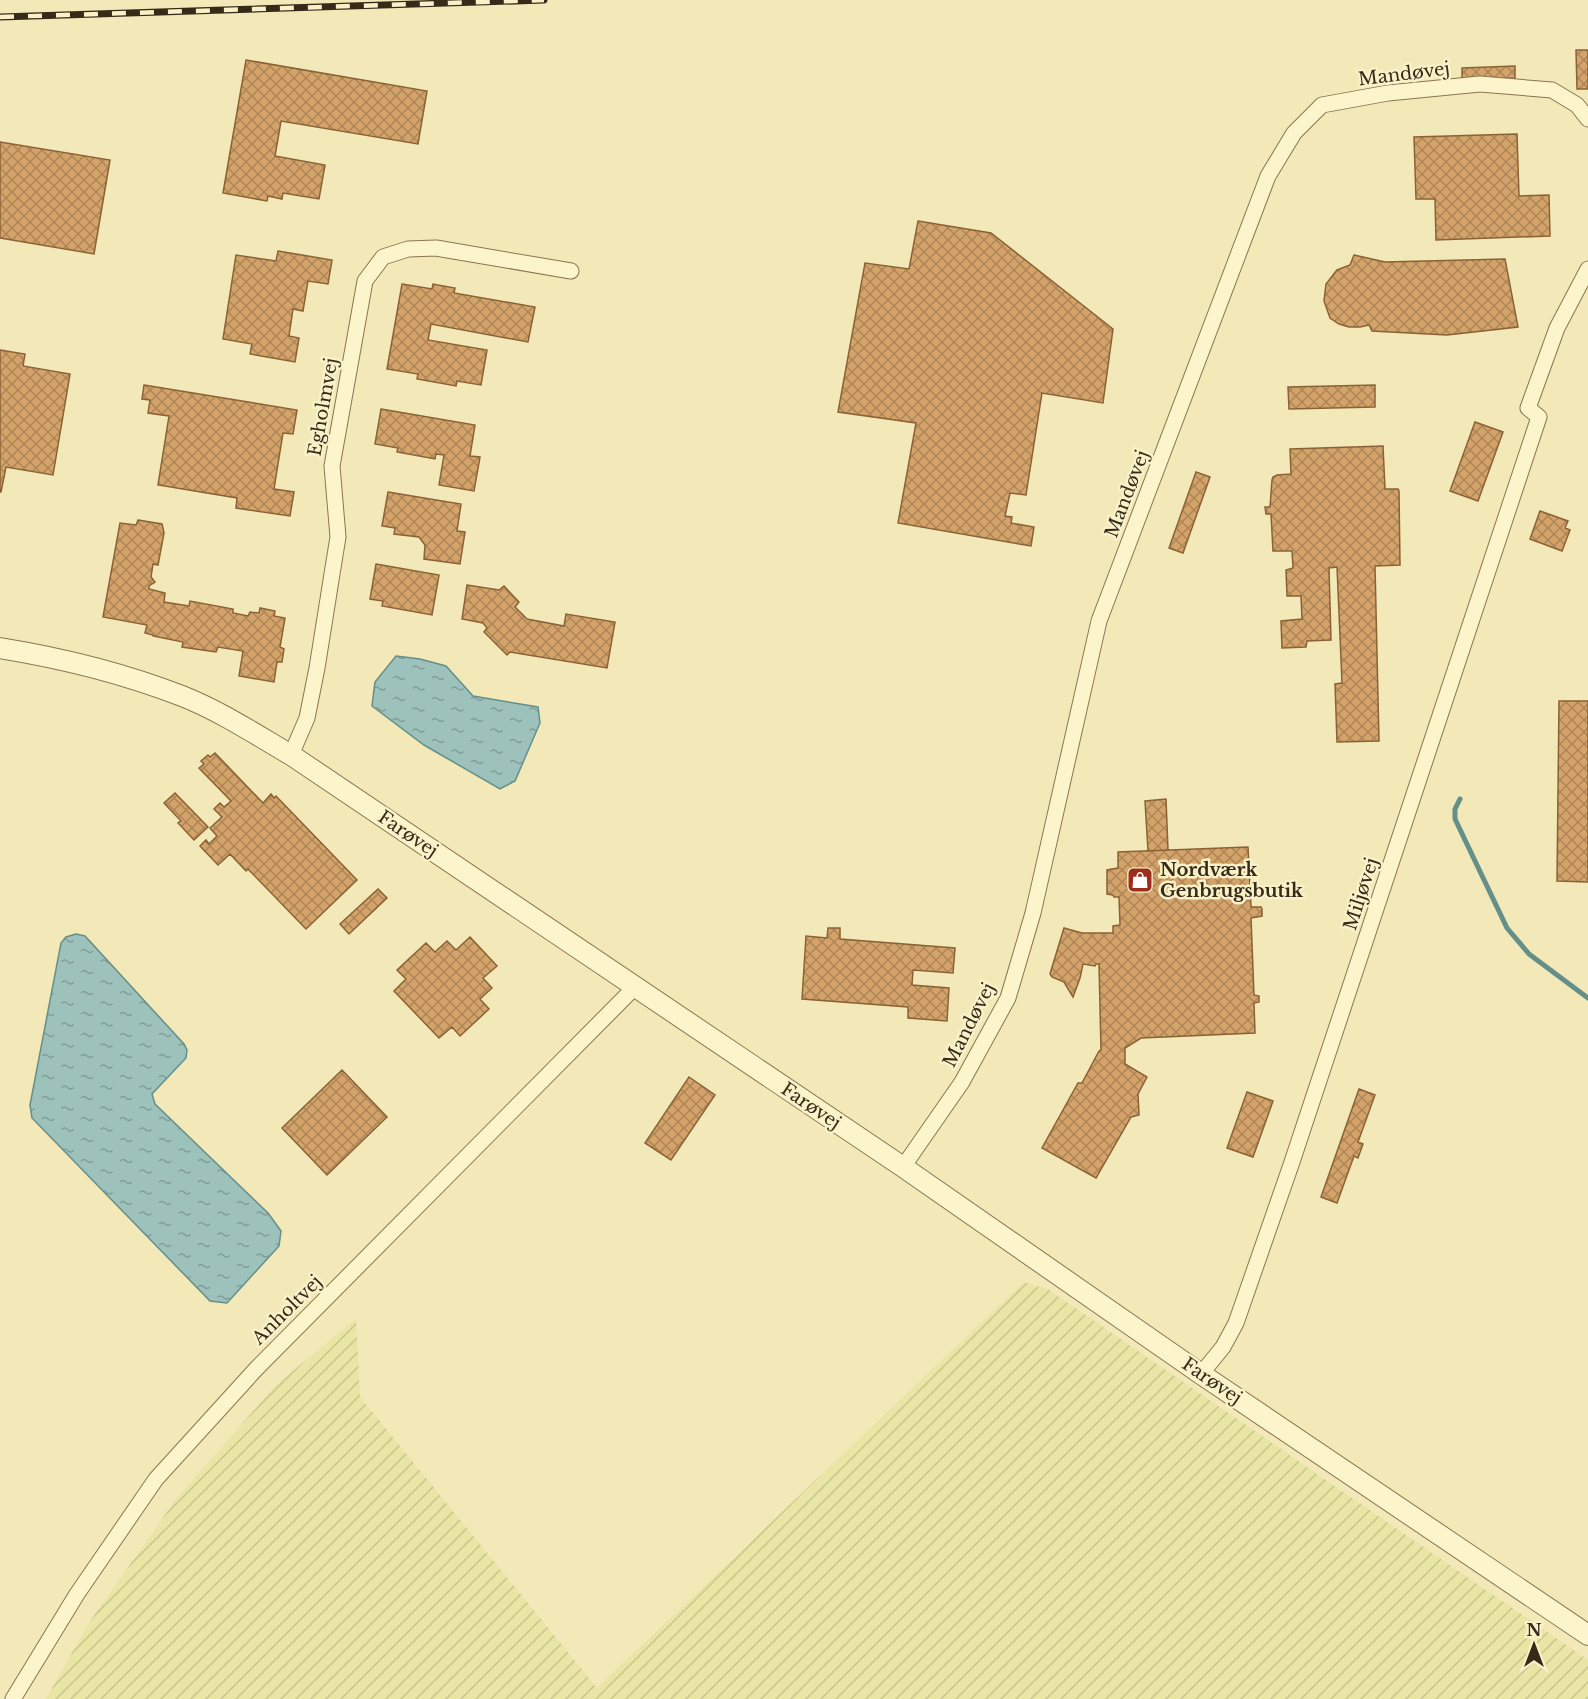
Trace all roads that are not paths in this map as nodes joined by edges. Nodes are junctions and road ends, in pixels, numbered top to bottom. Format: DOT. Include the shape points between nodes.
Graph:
graph roads {
  1 [pos="1588,119"];
  2 [pos="1588,269"];
  3 [pos="571,271"];
  4 [pos="0,648"];
  5 [pos="291,755"];
  6 [pos="635,987"];
  7 [pos="903,1167"];
  8 [pos="1201,1374"];
  9 [pos="1588,1635"];
  10 [pos="13,1699"];
  1 -- 7 [label="street, Mandøvej" via="1577,105 1552,90 1480,84 1388,93 1322,105 1294,133 1268,176 1099,621 1033,913 1008,998 962,1082"];
  2 -- 8 [label="street, Miljøvej" via="1557,328 1528,408 1539,417 1236,1323"];
  3 -- 5 [label="street, Egholmvej" via="427,248 383,257 365,281 332,466 338,537 307,718"];
  4 -- 5 [label="street, Farøvej" via="119,673 183,697"];
  5 -- 6 [label="street, Farøvej"];
  6 -- 7 [label="street, Farøvej"];
  6 -- 10 [label="street, Anholtvej" via="256,1368 156,1479 77,1594"];
  7 -- 8 [label="street, Farøvej"];
  8 -- 9 [label="street, Farøvej"];
}
